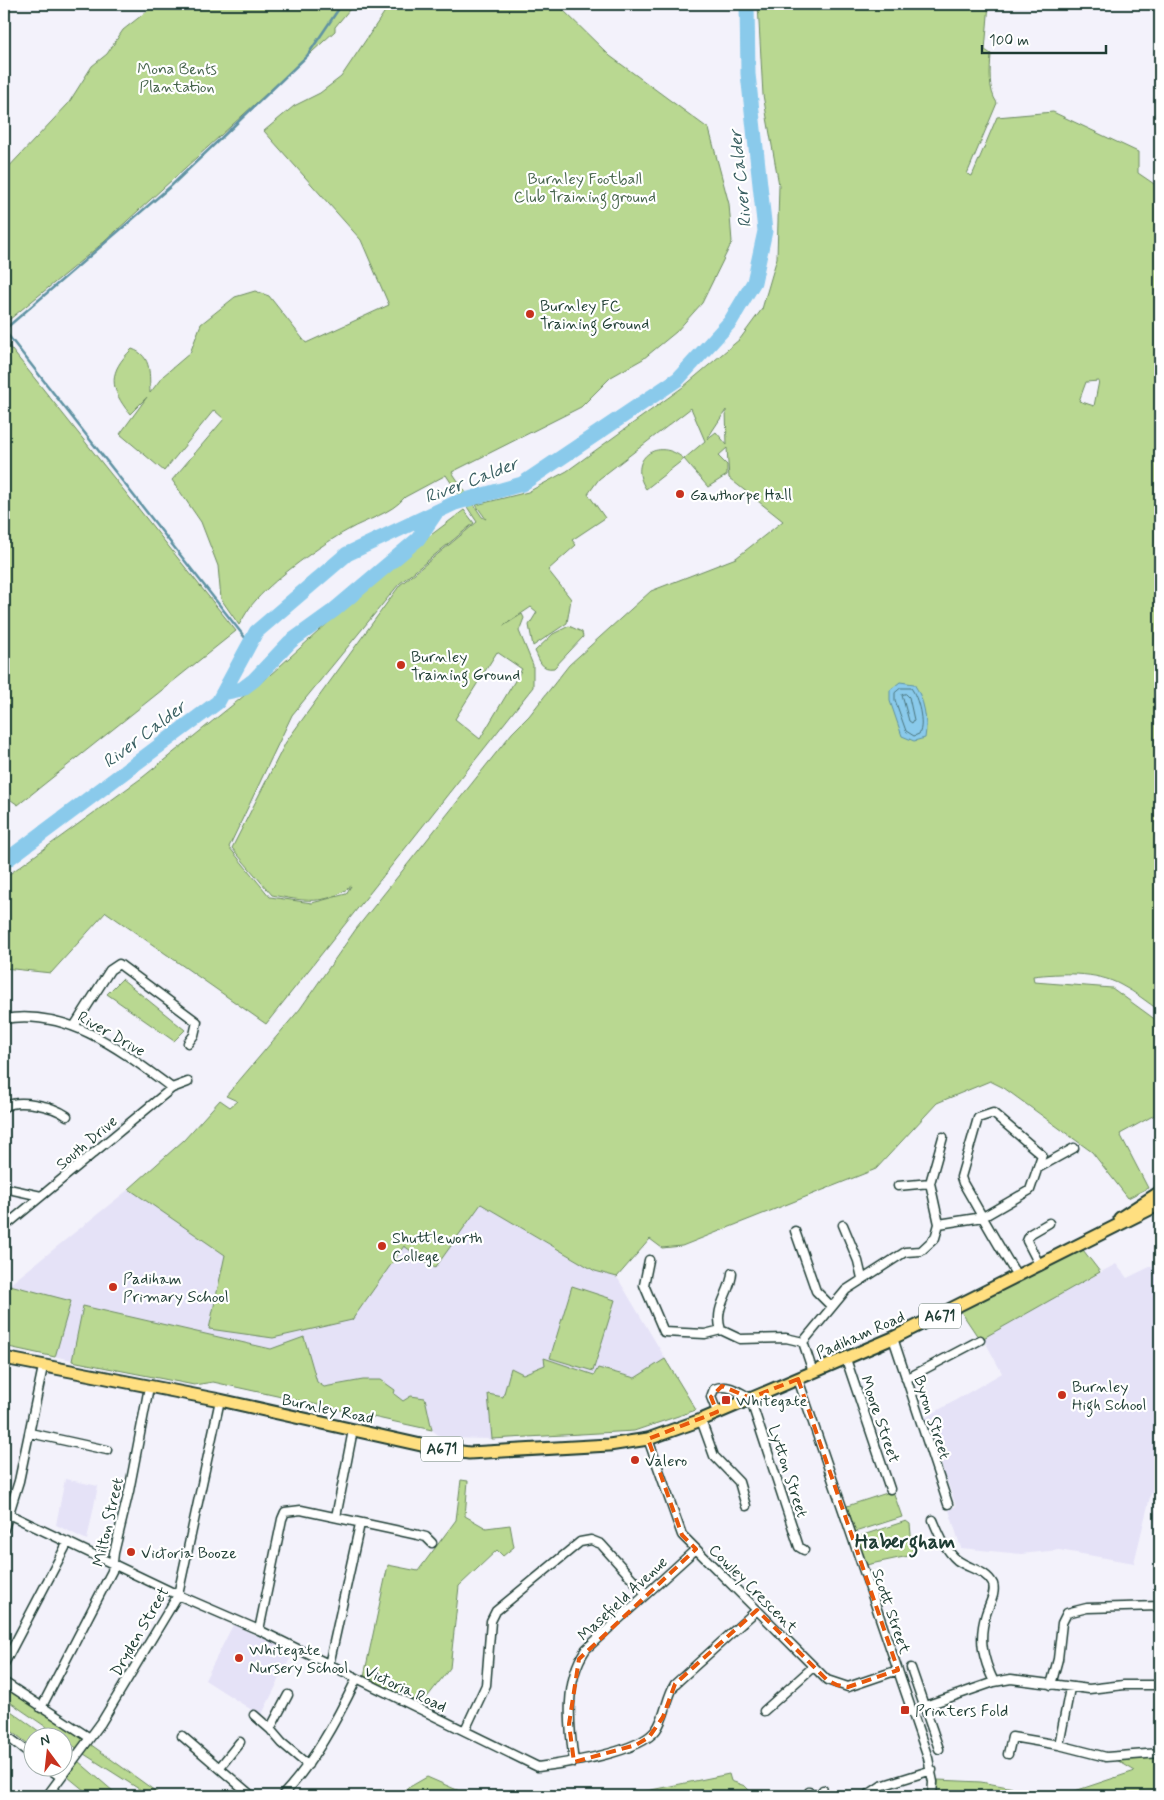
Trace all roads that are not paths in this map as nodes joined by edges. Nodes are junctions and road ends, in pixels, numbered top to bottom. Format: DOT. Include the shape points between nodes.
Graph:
graph roads {
  1 [pos="4,1019"];
  2 [pos="75,1025"];
  3 [pos="188,1043"];
  4 [pos="188,1082"];
  5 [pos="172,1088"];
  6 [pos="4,1107"];
  7 [pos="67,1116"];
  8 [pos="943,1137"];
  9 [pos="1074,1148"];
  10 [pos="1038,1168"];
  11 [pos="930,1183"];
  12 [pos="898,1186"];
  13 [pos="4,1188"];
  14 [pos="41,1196"];
  15 [pos="1158,1201"];
  16 [pos="983,1217"];
  17 [pos="1049,1223"];
  18 [pos="939,1224"];
  19 [pos="843,1225"];
  20 [pos="4,1227"];
  21 [pos="796,1231"];
  22 [pos="649,1260"];
  23 [pos="1040,1266"];
  24 [pos="732,1273"];
  25 [pos="1018,1277"];
  26 [pos="862,1278"];
  27 [pos="830,1306"];
  28 [pos="721,1330"];
  29 [pos="893,1338"];
  30 [pos="980,1340"];
  31 [pos="803,1342"];
  32 [pos="4,1358"];
  33 [pos="846,1359"];
  34 [pos="43,1367"];
  35 [pos="813,1372"];
  36 [pos="798,1379"];
  37 [pos="906,1379"];
  38 [pos="149,1388"];
  39 [pos="750,1398"];
  40 [pos="220,1400"];
  41 [pos="717,1412"];
  42 [pos="702,1420"];
  43 [pos="353,1430"];
  44 [pos="30,1433"];
  45 [pos="648,1439"];
  46 [pos="107,1450"];
  47 [pos="890,1489"];
  48 [pos="948,1504"];
  49 [pos="746,1506"];
  50 [pos="7,1514"];
  51 [pos="336,1517"];
  52 [pos="933,1520"];
  53 [pos="360,1524"];
  54 [pos="4,1529"];
  55 [pos="68,1542"];
  56 [pos="432,1543"];
  57 [pos="696,1549"];
  58 [pos="804,1550"];
  59 [pos="113,1563"];
  60 [pos="646,1594"];
  61 [pos="178,1596"];
  62 [pos="1160,1606"];
  63 [pos="756,1610"];
  64 [pos="259,1630"];
  65 [pos="4,1664"];
  66 [pos="329,1665"];
  67 [pos="813,1667"];
  68 [pos="911,1668"];
  69 [pos="898,1670"];
  70 [pos="356,1680"];
  71 [pos="4,1682"];
  72 [pos="994,1682"];
  73 [pos="1051,1685"];
  74 [pos="1160,1685"];
  75 [pos="1070,1688"];
  76 [pos="288,1695"];
  77 [pos="925,1706"];
  78 [pos="41,1708"];
  79 [pos="764,1711"];
  80 [pos="254,1715"];
  81 [pos="270,1729"];
  82 [pos="465,1730"];
  83 [pos="4,1734"];
  84 [pos="182,1736"];
  85 [pos="90,1738"];
  86 [pos="240,1742"];
  87 [pos="1059,1745"];
  88 [pos="22,1748"];
  89 [pos="940,1749"];
  90 [pos="1160,1753"];
  91 [pos="1008,1754"];
  92 [pos="72,1762"];
  93 [pos="574,1762"];
  94 [pos="308,1765"];
  95 [pos="220,1767"];
  96 [pos="932,1770"];
  97 [pos="60,1778"];
  98 [pos="809,1792"];
  99 [pos="47,1796"];
  100 [pos="252,1796"];
  101 [pos="282,1796"];
  102 [pos="816,1796"];
  103 [pos="866,1796"];
  104 [pos="932,1796"];
  1 -- 2 [label="street, River Drive" via="46,1017"];
  2 -- 3 [label="street" via="110,970 118,964 196,1022 194,1035"];
  2 -- 5 [label="street, River Drive"];
  4 -- 5 [label="street, South Drive"];
  5 -- 14 [label="street, South Drive"];
  6 -- 7 [label="street" via="9,1104 41,1105 57,1109"];
  8 -- 11 [label="street"];
  9 -- 10 [label="street"];
  10 -- 16 [label="street" via="1030,1190"];
  10 -- 16 [label="street" via="1042,1155 1038,1150 993,1113 978,1118 961,1177"];
  11 -- 12 [label="street"];
  11 -- 18 [label="street"];
  13 -- 14 [label="street"];
  14 -- 20 [label="street, South Drive"];
  15 -- 23 [label="main road, Padiham Road / A671"];
  16 -- 18 [label="street"];
  16 -- 25 [label="street"];
  17 -- 23 [label="street" via="1030,1234 1027,1241"];
  18 -- 26 [label="street" via="935,1238 921,1251 905,1252"];
  19 -- 26 [label="street"];
  21 -- 27 [label="street" via="816,1291"];
  22 -- 28 [label="street" via="644,1285 664,1332 705,1334"];
  23 -- 25 [label="main road, Padiham Road / A671"];
  24 -- 28 [label="street" via="718,1322"];
  25 -- 29 [label="main road, Padiham Road / A671"];
  26 -- 27 [label="street"];
  27 -- 31 [label="street"];
  28 -- 31 [label="street" via="740,1339 786,1338"];
  29 -- 33 [label="main road, Padiham Road / A671"];
  29 -- 37 [label="street, Byron Street"];
  30 -- 37 [label="street"];
  31 -- 35 [label="street"];
  32 -- 34 [label="main road, Burnley Road / A671"];
  33 -- 35 [label="main road, Padiham Road / A671"];
  33 -- 47 [label="street, Moore Street"];
  34 -- 38 [label="main road, Burnley Road / A671"];
  34 -- 44 [label="street"];
  35 -- 36 [label="main road, Padiham Road / A671"];
  36 -- 39 [label="main road, Padiham Road / A671"];
  36 -- 69 [label="street, Scott Street"];
  37 -- 48 [label="street, Byron Street"];
  38 -- 40 [label="main road, Burnley Road / A671"];
  38 -- 59 [label="street, Milton Street"];
  39 -- 41 [label="main road, Padiham Road / A671"];
  39 -- 41 [label="street" via="722,1386 714,1389 711,1397"];
  39 -- 58 [label="street, Lytton Street" via="800,1548"];
  40 -- 43 [label="main road, Burnley Road / A671"];
  40 -- 61 [label="street, Dryden Street"];
  41 -- 42 [label="main road, Padiham Road / A671"];
  42 -- 45 [label="main road, Padiham Road / A671"];
  42 -- 49 [label="street" via="714,1456 739,1482"];
  43 -- 45 [label="main road, Burnley Road / A671" via="469,1453 609,1445"];
  43 -- 51 [label="street"];
  44 -- 46 [label="street"];
  44 -- 50 [label="street"];
  45 -- 57 [label="street, Cowley Crescent" via="682,1535"];
  50 -- 54 [label="street"];
  50 -- 55 [label="street, Victoria Road"];
  51 -- 53 [label="street"];
  51 -- 64 [label="street" via="301,1510 285,1512"];
  52 -- 72 [label="street" via="940,1538 954,1556 985,1574 993,1584 981,1643 985,1664"];
  53 -- 56 [label="street" via="426,1537"];
  53 -- 66 [label="street"];
  55 -- 59 [label="street, Victoria Road"];
  55 -- 65 [label="street"];
  57 -- 60 [label="street, Masefield Avenue"];
  57 -- 63 [label="street, Cowley Crescent"];
  59 -- 61 [label="street, Victoria Road"];
  59 -- 78 [label="street, Milton Street" via="98,1602"];
  60 -- 82 [label="street" via="601,1544 591,1540 580,1542 496,1611 491,1621 486,1685"];
  60 -- 93 [label="street, Masefield Avenue" via="579,1659 569,1724"];
  61 -- 64 [label="street, Victoria Road"];
  61 -- 85 [label="street, Dryden Street"];
  62 -- 73 [label="street" via="1077,1609 1067,1613 1062,1623"];
  63 -- 67 [label="street, Cowley Crescent"];
  63 -- 93 [label="street, Victoria Road" via="675,1684 668,1695 663,1718 649,1737 636,1745"];
  64 -- 66 [label="street, Victoria Road"];
  66 -- 70 [label="street, Victoria Road"];
  67 -- 69 [label="street, Cowley Crescent" via="827,1680 848,1687"];
  67 -- 79 [label="street"];
  68 -- 77 [label="street"];
  69 -- 96 [label="street, Scott Street"];
  70 -- 82 [label="street, Victoria Road"];
  70 -- 94 [label="street" via="334,1726"];
  71 -- 78 [label="street"];
  72 -- 73 [label="street" via="1022,1680"];
  72 -- 77 [label="street"];
  73 -- 75 [label="street"];
  74 -- 75 [label="street"];
  75 -- 87 [label="street"];
  76 -- 81 [label="street"];
  77 -- 89 [label="street"];
  78 -- 85 [label="street"];
  80 -- 81 [label="street"];
  81 -- 94 [label="street"];
  82 -- 93 [label="street, Victoria Road" via="538,1767"];
  83 -- 88 [label="street"];
  84 -- 95 [label="street"];
  85 -- 92 [label="street, Dryden Street"];
  86 -- 95 [label="street"];
  87 -- 90 [label="street" via="1106,1757"];
  87 -- 91 [label="street" via="1012,1738"];
  94 -- 101 [label="street"];
  95 -- 100 [label="street"];
  96 -- 103 [label="street" via="881,1786"];
  96 -- 104 [label="street, Scott Street"];
  97 -- 99 [label="street, Dryden Street"];
  98 -- 102 [label="street"];
}
